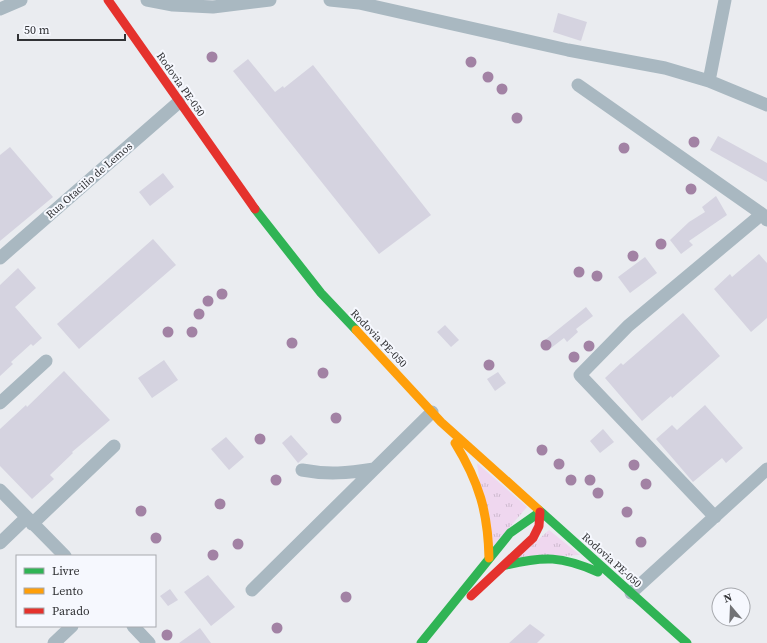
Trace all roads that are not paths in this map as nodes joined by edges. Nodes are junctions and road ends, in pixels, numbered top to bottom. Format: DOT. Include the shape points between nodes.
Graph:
graph roads {
  1 [pos="21,0"];
  2 [pos="108,0"];
  3 [pos="147,0"];
  4 [pos="270,0"];
  5 [pos="330,0"];
  6 [pos="725,0"];
  7 [pos="0,9"];
  8 [pos="709,80"];
  9 [pos="578,85"];
  10 [pos="179,102"];
  11 [pos="767,105"];
  12 [pos="764,218"];
  13 [pos="0,258"];
  14 [pos="46,361"];
  15 [pos="0,403"];
  16 [pos="432,412"];
  17 [pos="441,422"];
  18 [pos="114,446"];
  19 [pos="374,469"];
  20 [pos="767,469"];
  21 [pos="302,470"];
  22 [pos="0,490"];
  23 [pos="540,512"];
  24 [pos="715,517"];
  25 [pos="29,521"];
  26 [pos="0,543"];
  27 [pos="64,555"];
  28 [pos="489,558"];
  29 [pos="506,565"];
  30 [pos="619,583"];
  31 [pos="252,590"];
  32 [pos="631,593"];
  33 [pos="436,626"];
  34 [pos="71,627"];
  35 [pos="134,627"];
  36 [pos="54,643"];
  37 [pos="149,643"];
  38 [pos="421,643"];
  39 [pos="687,643"];
  1 -- 7 [label="street"];
  2 -- 10 [label="main road, Rodovia PE-050"];
  3 -- 4 [label="street" via="179,6 213,6"];
  5 -- 8 [label="street" via="359,3 568,50 665,68"];
  6 -- 8 [label="street"];
  8 -- 11 [label="street"];
  9 -- 12 [label="street"];
  10 -- 13 [label="street, Rua Otacilio de Lemos"];
  10 -- 16 [label="main road, Rodovia PE-050" via="258,215 321,293"];
  12 -- 24 [label="street" via="628,326 580,375"];
  14 -- 15 [label="street"];
  16 -- 17 [label="main road, Rodovia PE-050"];
  16 -- 19 [label="street"];
  17 -- 23 [label="main road, Rodovia PE-050"];
  17 -- 28 [label="main road" via="465,458 480,490 487,517"];
  18 -- 25 [label="street"];
  19 -- 21 [label="street" via="322,474"];
  19 -- 31 [label="street"];
  20 -- 24 [label="street"];
  22 -- 25 [label="street"];
  23 -- 28 [label="main road" via="510,532"];
  23 -- 29 [label="main road" via="533,538"];
  23 -- 30 [label="main road, Rodovia PE-050"];
  24 -- 32 [label="street"];
  25 -- 26 [label="street"];
  25 -- 27 [label="street"];
  28 -- 33 [label="main road"];
  29 -- 30 [label="main road" via="549,556 570,560"];
  29 -- 33 [label="main road"];
  30 -- 32 [label="main road, Rodovia PE-050"];
  32 -- 39 [label="main road, Rodovia PE-050"];
  33 -- 38 [label="main road"];
  34 -- 36 [label="street"];
  35 -- 37 [label="street"];
}
